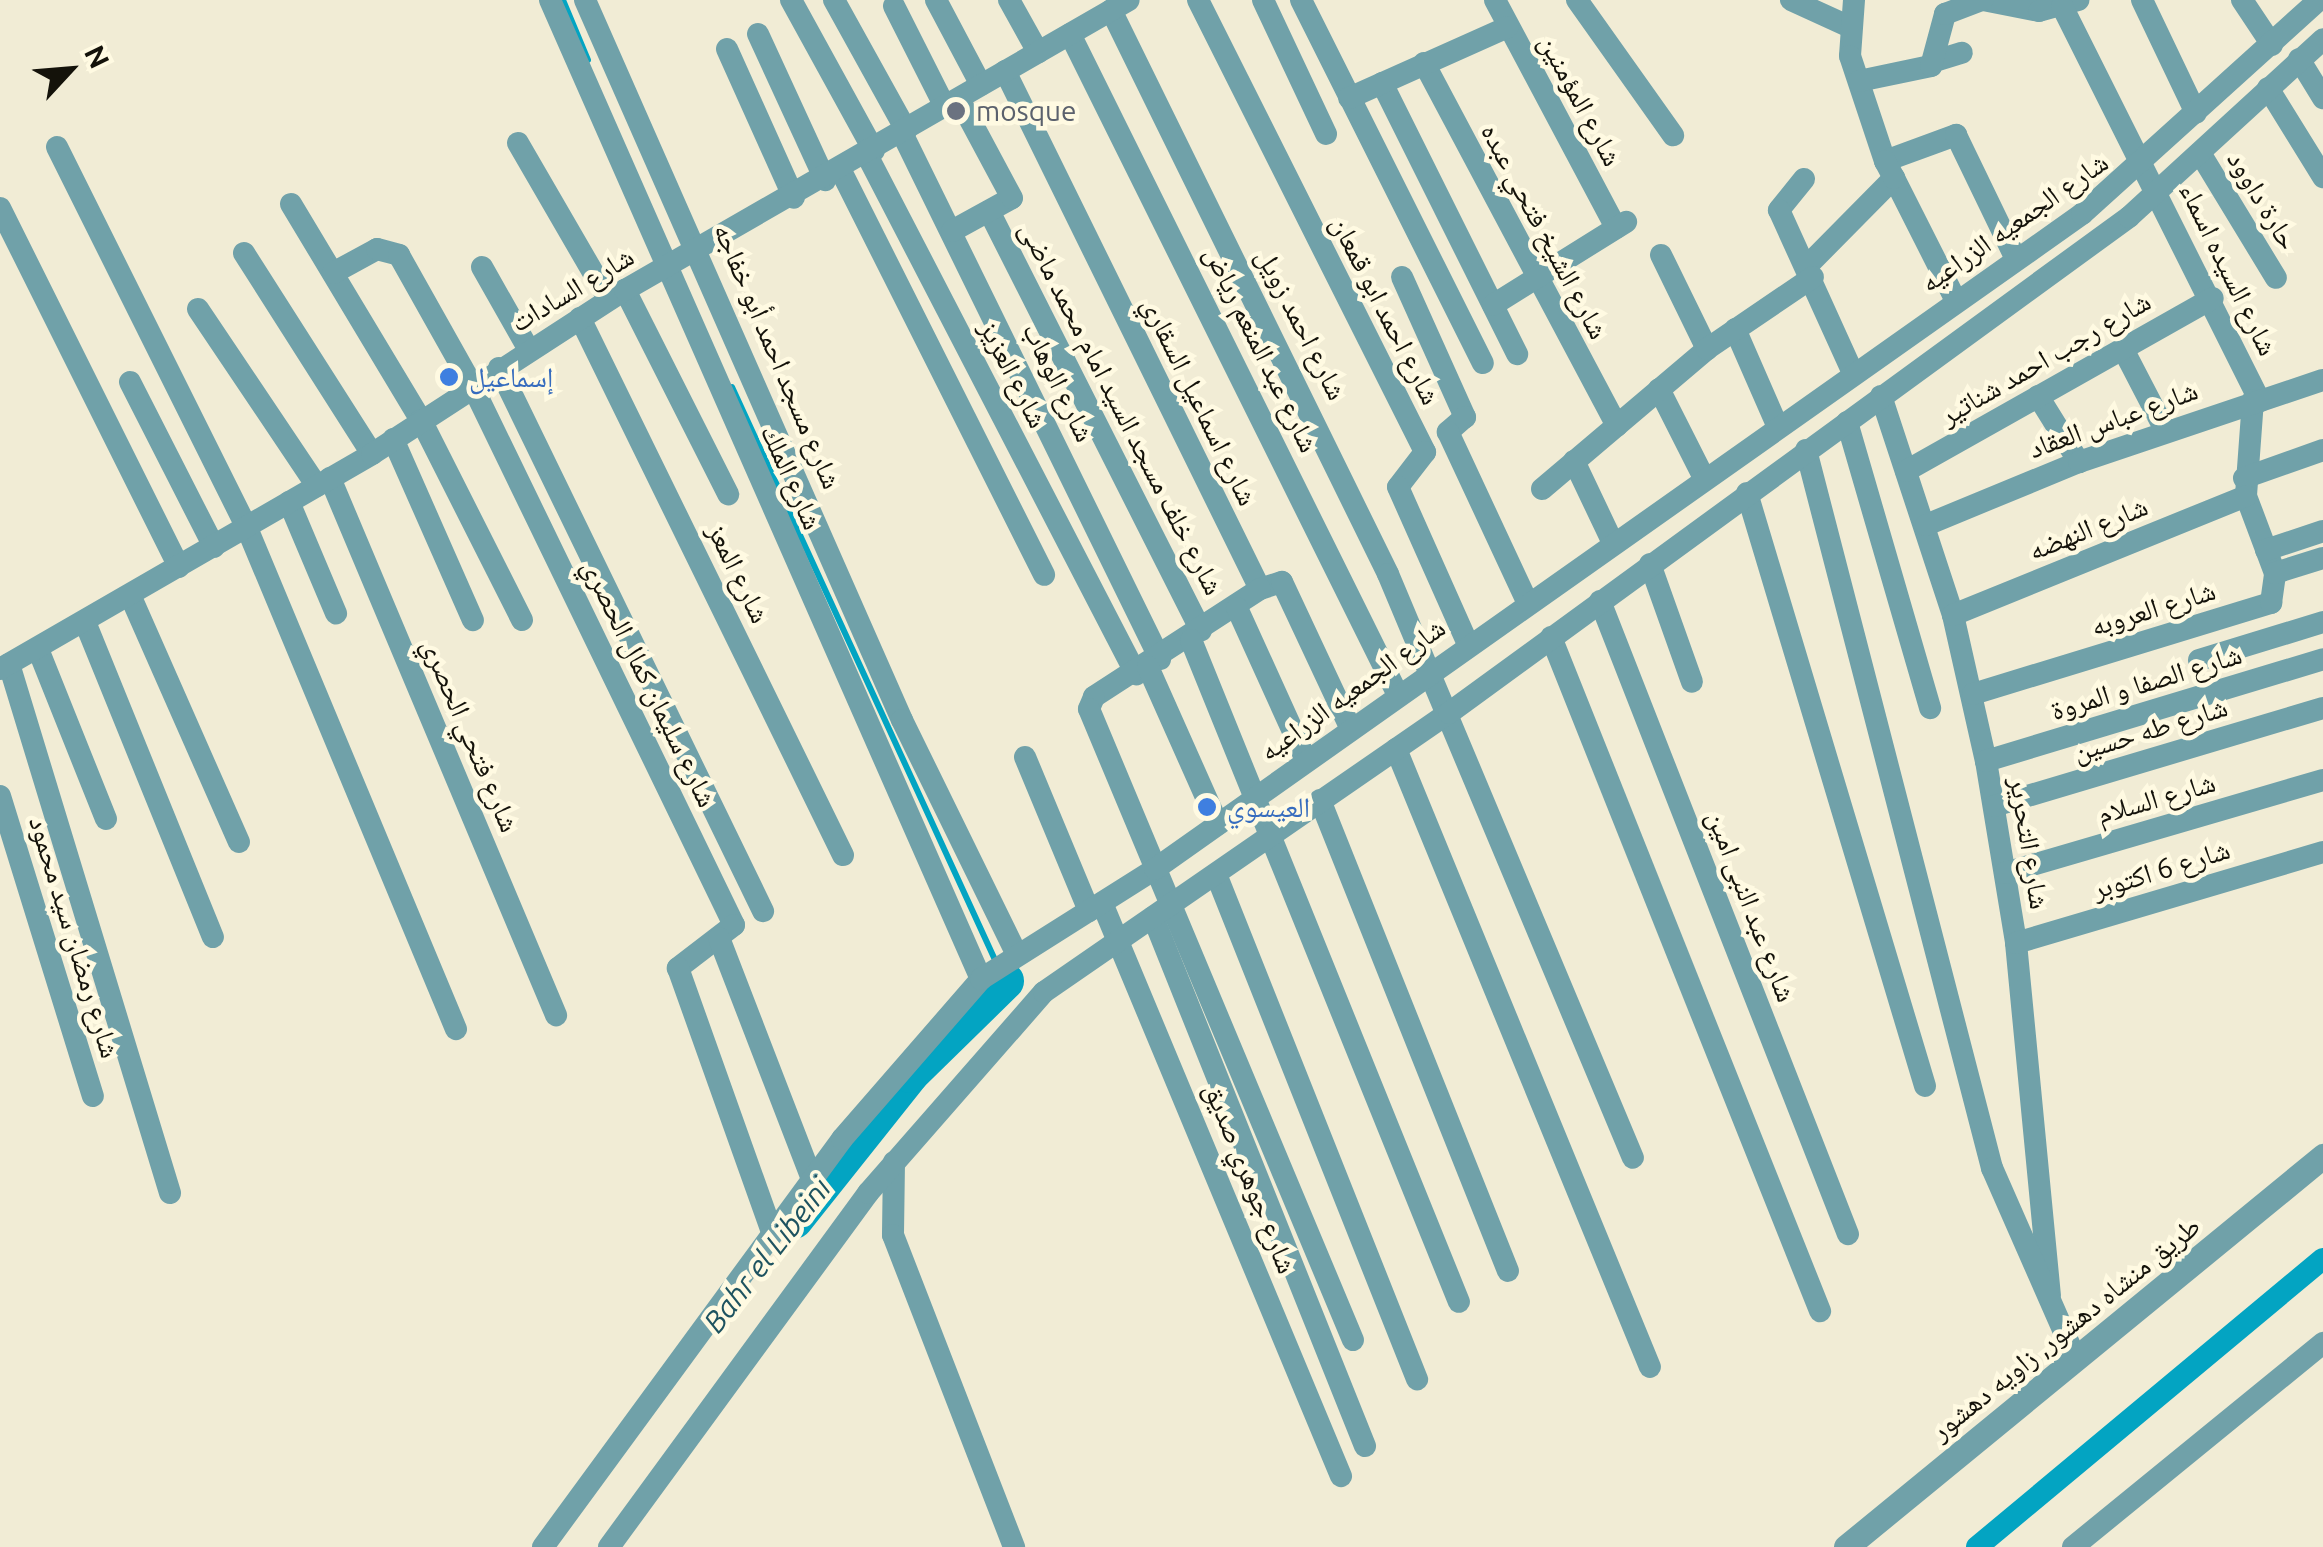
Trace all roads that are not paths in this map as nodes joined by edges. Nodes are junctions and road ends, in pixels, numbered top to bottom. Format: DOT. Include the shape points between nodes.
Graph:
graph roads {
  1 [pos="550,0"];
  2 [pos="585,0"];
  3 [pos="792,0"];
  4 [pos="834,0"];
  5 [pos="936,0"];
  6 [pos="1009,0"];
  7 [pos="1198,0"];
  8 [pos="1262,0"];
  9 [pos="1302,0"];
  10 [pos="1495,0"];
  11 [pos="1576,0"];
  12 [pos="1791,0"];
  13 [pos="1854,0"];
  14 [pos="1976,0"];
  15 [pos="2242,0"];
  16 [pos="2319,0"];
  17 [pos="2070,3"];
  18 [pos="2148,3"];
  19 [pos="1112,5"];
  20 [pos="894,6"];
  21 [pos="1508,27"];
  22 [pos="1850,27"];
  23 [pos="758,34"];
  24 [pos="1070,34"];
  25 [pos="2323,39"];
  26 [pos="2272,44"];
  27 [pos="727,50"];
  28 [pos="1038,52"];
  29 [pos="1962,53"];
  30 [pos="2299,59"];
  31 [pos="1935,61"];
  32 [pos="1424,64"];
  33 [pos="1005,71"];
  34 [pos="1859,82"];
  35 [pos="1382,83"];
  36 [pos="980,85"];
  37 [pos="2268,88"];
  38 [pos="1348,98"];
  39 [pos="2323,98"];
  40 [pos="952,103"];
  41 [pos="2196,113"];
  42 [pos="904,132"];
  43 [pos="1326,134"];
  44 [pos="1673,135"];
  45 [pos="518,144"];
  46 [pos="57,147"];
  47 [pos="870,153"];
  48 [pos="2200,154"];
  49 [pos="2145,164"];
  50 [pos="1890,170"];
  51 [pos="833,175"];
  52 [pos="2323,176"];
  53 [pos="1804,178"];
  54 [pos="2158,194"];
  55 [pos="794,198"];
  56 [pos="291,204"];
  57 [pos="0,208"];
  58 [pos="989,212"];
  59 [pos="952,231"];
  60 [pos="697,252"];
  61 [pos="244,253"];
  62 [pos="1660,254"];
  63 [pos="2016,259"];
  64 [pos="669,265"];
  65 [pos="482,267"];
  66 [pos="1810,272"];
  67 [pos="332,273"];
  68 [pos="1402,278"];
  69 [pos="1536,278"];
  70 [pos="2276,278"];
  71 [pos="617,295"];
  72 [pos="2212,298"];
  73 [pos="1956,301"];
  74 [pos="1493,305"];
  75 [pos="198,308"];
  76 [pos="580,318"];
  77 [pos="1735,329"];
  78 [pos="1708,349"];
  79 [pos="2123,349"];
  80 [pos="529,350"];
  81 [pos="1518,354"];
  82 [pos="1483,364"];
  83 [pos="499,368"];
  84 [pos="1853,373"];
  85 [pos="2323,380"];
  86 [pos="130,382"];
  87 [pos="472,385"];
  88 [pos="1659,389"];
  89 [pos="1881,396"];
  90 [pos="2038,396"];
  91 [pos="2256,401"];
  92 [pos="421,420"];
  93 [pos="1847,422"];
  94 [pos="1777,424"];
  95 [pos="1616,426"];
  96 [pos="2165,430"];
  97 [pos="393,439"];
  98 [pos="1806,450"];
  99 [pos="2323,450"];
  100 [pos="372,454"];
  101 [pos="1574,462"];
  102 [pos="2079,462"];
  103 [pos="1906,470"];
  104 [pos="1702,476"];
  105 [pos="324,482"];
  106 [pos="2245,487"];
  107 [pos="1542,489"];
  108 [pos="1747,493"];
  109 [pos="728,494"];
  110 [pos="289,502"];
  111 [pos="1926,525"];
  112 [pos="248,528"];
  113 [pos="2323,531"];
  114 [pos="1612,541"];
  115 [pos="214,546"];
  116 [pos="2266,550"];
  117 [pos="2323,558"];
  118 [pos="1650,564"];
  119 [pos="179,567"];
  120 [pos="2276,573"];
  121 [pos="1044,575"];
  122 [pos="1260,589"];
  123 [pos="130,595"];
  124 [pos="1526,598"];
  125 [pos="1600,600"];
  126 [pos="1237,608"];
  127 [pos="336,614"];
  128 [pos="1953,615"];
  129 [pos="473,620"];
  130 [pos="522,620"];
  131 [pos="85,622"];
  132 [pos="2323,622"];
  133 [pos="1196,636"];
  134 [pos="1551,637"];
  135 [pos="1467,642"];
  136 [pos="38,649"];
  137 [pos="2200,660"];
  138 [pos="2323,660"];
  139 [pos="4,666"];
  140 [pos="1148,666"];
  141 [pos="1427,670"];
  142 [pos="1692,682"];
  143 [pos="1398,693"];
  144 [pos="1973,694"];
  145 [pos="1930,708"];
  146 [pos="2323,708"];
  147 [pos="1448,713"];
  148 [pos="1350,727"];
  149 [pos="1396,749"];
  150 [pos="1026,757"];
  151 [pos="1306,760"];
  152 [pos="1986,761"];
  153 [pos="2323,780"];
  154 [pos="1259,794"];
  155 [pos="0,796"];
  156 [pos="1320,800"];
  157 [pos="1994,806"];
  158 [pos="106,819"];
  159 [pos="1218,824"];
  160 [pos="1274,832"];
  161 [pos="239,842"];
  162 [pos="2323,852"];
  163 [pos="843,856"];
  164 [pos="1155,869"];
  165 [pos="2006,873"];
  166 [pos="1216,874"];
  167 [pos="1096,907"];
  168 [pos="763,911"];
  169 [pos="1162,911"];
  170 [pos="213,938"];
  171 [pos="720,938"];
  172 [pos="1038,940"];
  173 [pos="1121,940"];
  174 [pos="2016,944"];
  175 [pos="1016,954"];
  176 [pos="981,978"];
  177 [pos="1062,978"];
  178 [pos="556,1015"];
  179 [pos="456,1029"];
  180 [pos="1925,1086"];
  181 [pos="93,1096"];
  182 [pos="2323,1156"];
  183 [pos="1633,1158"];
  184 [pos="894,1162"];
  185 [pos="812,1179"];
  186 [pos="170,1193"];
  187 [pos="772,1232"];
  188 [pos="1848,1234"];
  189 [pos="1508,1271"];
  190 [pos="1459,1302"];
  191 [pos="1820,1310"];
  192 [pos="2052,1314"];
  193 [pos="1353,1340"];
  194 [pos="2323,1343"];
  195 [pos="2075,1357"];
  196 [pos="1650,1368"];
  197 [pos="1417,1379"];
  198 [pos="1365,1446"];
  199 [pos="1341,1476"];
  200 [pos="544,1547"];
  201 [pos="609,1547"];
  202 [pos="1014,1547"];
  203 [pos="1846,1547"];
  204 [pos="2073,1547"];
  1 -- 64 [label="street, شارع الملك"];
  2 -- 60 [label="street, شارع مسجد احمد أبو خفاجه"];
  3 -- 47 [label="street, شارع العزيز"];
  4 -- 42 [label="street, شارع الوهاب"];
  5 -- 36 [label="street"];
  6 -- 28 [label="street"];
  7 -- 135 [label="street, شارع احمد ابو قمعان" via="1426,452 1398,487"];
  8 -- 43 [label="street"];
  9 -- 38 [label="street"];
  10 -- 21 [label="street, شارع المؤمنين"];
  11 -- 44 [label="street"];
  12 -- 22 [label="street"];
  13 -- 22 [label="street"];
  14 -- 17 [label="street"];
  14 -- 31 [label="street" via="1936,25"];
  15 -- 26 [label="street"];
  16 -- 26 [label="street, شارع الجمعيه الزراعيه"];
  17 -- 49 [label="street, شارع السيده اسماء"];
  18 -- 41 [label="street"];
  19 -- 24 [label="street, شارع السادات"];
  19 -- 141 [label="street, شارع احمد زويل" via="1326,438"];
  20 -- 40 [label="street"];
  21 -- 32 [label="street"];
  21 -- 69 [label="street, شارع المؤمنين" via="1622,224"];
  22 -- 34 [label="street"];
  23 -- 51 [label="street"];
  24 -- 28 [label="street, شارع السادات"];
  24 -- 143 [label="street, شارع عبد المنعم رياض"];
  25 -- 30 [label="street"];
  26 -- 41 [label="street, شارع الجمعيه الزراعيه"];
  27 -- 55 [label="street"];
  28 -- 33 [label="street, شارع السادات"];
  29 -- 31 [label="street"];
  30 -- 37 [label="street"];
  30 -- 39 [label="street"];
  31 -- 34 [label="street"];
  32 -- 35 [label="street"];
  32 -- 69 [label="street, شارع الشيخ فتحي عبده"];
  33 -- 36 [label="street, شارع السادات"];
  33 -- 122 [label="street, شارع اسماعيل السقاري"];
  34 -- 50 [label="street"];
  35 -- 38 [label="street"];
  35 -- 74 [label="street"];
  36 -- 40 [label="street, شارع السادات"];
  37 -- 48 [label="street"];
  37 -- 52 [label="street"];
  38 -- 82 [label="street"];
  40 -- 42 [label="street, شارع السادات"];
  40 -- 58 [label="street" via="1012,198"];
  41 -- 49 [label="street, شارع الجمعيه الزراعيه"];
  42 -- 47 [label="street, شارع السادات"];
  42 -- 59 [label="street, شارع الوهاب"];
  45 -- 71 [label="street"];
  46 -- 112 [label="street"];
  47 -- 51 [label="street, شارع السادات"];
  47 -- 140 [label="street, شارع العزيز"];
  48 -- 54 [label="street"];
  48 -- 70 [label="street, حارة داوود"];
  49 -- 54 [label="street, شارع السيده اسماء"];
  49 -- 63 [label="street, شارع الجمعيه الزراعيه"];
  50 -- 63 [label="street" via="1956,135"];
  50 -- 66 [label="street"];
  50 -- 73 [label="street"];
  51 -- 55 [label="street, شارع السادات"];
  51 -- 121 [label="street"];
  53 -- 66 [label="street" via="1779,206"];
  54 -- 72 [label="street, شارع السيده اسماء"];
  54 -- 89 [label="street"];
  55 -- 60 [label="street, شارع السادات"];
  56 -- 67 [label="street"];
  57 -- 119 [label="street"];
  58 -- 59 [label="street"];
  58 -- 133 [label="street, شارع خلف مسجد السيد امام محمد ماضى"];
  59 -- 140 [label="street, شارع الوهاب"];
  60 -- 64 [label="street, شارع السادات"];
  60 -- 175 [label="street, شارع مسجد احمد أبو خفاجه" via="902,720"];
  61 -- 100 [label="street"];
  62 -- 78 [label="street"];
  63 -- 73 [label="street, شارع الجمعيه الزراعيه"];
  64 -- 71 [label="street, شارع السادات"];
  64 -- 176 [label="street, شارع الملك"];
  65 -- 80 [label="street"];
  66 -- 77 [label="street"];
  66 -- 84 [label="street"];
  67 -- 87 [label="street" via="377,249 399,254"];
  67 -- 92 [label="street"];
  68 -- 124 [label="street" via="1465,416 1448,432"];
  69 -- 74 [label="street"];
  69 -- 95 [label="street, شارع الشيخ فتحي عبده"];
  71 -- 76 [label="street, شارع السادات"];
  71 -- 109 [label="street"];
  72 -- 79 [label="street, شارع رجب احمد شناتير"];
  72 -- 91 [label="street, شارع السيده اسماء"];
  73 -- 84 [label="street, شارع الجمعيه الزراعيه"];
  74 -- 81 [label="street"];
  75 -- 105 [label="street, شارع فتحي الحصري"];
  76 -- 80 [label="street, شارع السادات"];
  76 -- 163 [label="street, شارع المعز"];
  77 -- 78 [label="street"];
  77 -- 94 [label="street"];
  78 -- 88 [label="street"];
  79 -- 90 [label="street, شارع رجب احمد شناتير"];
  79 -- 96 [label="street"];
  80 -- 83 [label="street, شارع السادات"];
  83 -- 87 [label="street, شارع السادات"];
  83 -- 168 [label="street"];
  84 -- 94 [label="street, شارع الجمعيه الزراعيه"];
  85 -- 91 [label="street, شارع عباس العقاد"];
  86 -- 115 [label="street"];
  87 -- 92 [label="street, شارع السادات"];
  87 -- 171 [label="street, شارع سليمان كمال الحصري" via="734,925"];
  88 -- 95 [label="street"];
  88 -- 104 [label="street"];
  89 -- 93 [label="street"];
  89 -- 103 [label="street, شارع التحرير"];
  90 -- 102 [label="street"];
  90 -- 103 [label="street, شارع رجب احمد شناتير"];
  91 -- 96 [label="street, شارع عباس العقاد"];
  91 -- 106 [label="street"];
  92 -- 97 [label="street, شارع السادات"];
  92 -- 130 [label="street"];
  93 -- 98 [label="street"];
  93 -- 145 [label="street"];
  94 -- 104 [label="street, شارع الجمعيه الزراعيه"];
  95 -- 101 [label="street"];
  96 -- 102 [label="street, شارع عباس العقاد"];
  97 -- 100 [label="street, شارع السادات"];
  97 -- 129 [label="street"];
  98 -- 108 [label="street"];
  98 -- 192 [label="street" via="1992,1168"];
  99 -- 106 [label="street, شارع النهضه"];
  100 -- 105 [label="street, شارع السادات"];
  101 -- 107 [label="street"];
  101 -- 114 [label="street"];
  102 -- 111 [label="street, شارع عباس العقاد"];
  103 -- 111 [label="street, شارع التحرير"];
  104 -- 114 [label="street, شارع الجمعيه الزراعيه"];
  105 -- 110 [label="street, شارع السادات"];
  105 -- 178 [label="street, شارع فتحي الحصري"];
  106 -- 116 [label="street"];
  106 -- 128 [label="street, شارع النهضه"];
  108 -- 118 [label="street"];
  108 -- 180 [label="street"];
  110 -- 112 [label="street, شارع السادات"];
  110 -- 127 [label="street"];
  111 -- 128 [label="street, شارع التحرير"];
  112 -- 115 [label="street, شارع السادات"];
  112 -- 179 [label="street"];
  113 -- 116 [label="street"];
  114 -- 124 [label="street, شارع الجمعيه الزراعيه"];
  115 -- 119 [label="street, شارع السادات"];
  116 -- 120 [label="street"];
  117 -- 120 [label="street"];
  118 -- 125 [label="street"];
  118 -- 142 [label="street"];
  119 -- 123 [label="street, شارع السادات"];
  120 -- 144 [label="street, شارع العروبه" via="2271,603"];
  122 -- 126 [label="street"];
  122 -- 148 [label="street" via="1282,582"];
  123 -- 131 [label="street, شارع السادات"];
  123 -- 161 [label="street"];
  124 -- 135 [label="street, شارع الجمعيه الزراعيه"];
  125 -- 134 [label="street"];
  125 -- 188 [label="street, شارع عبد النبى امين"];
  126 -- 133 [label="street"];
  126 -- 151 [label="street"];
  128 -- 144 [label="street, شارع التحرير"];
  131 -- 136 [label="street, شارع السادات"];
  131 -- 170 [label="street"];
  132 -- 137 [label="street"];
  133 -- 140 [label="street"];
  133 -- 154 [label="street, شارع خلف مسجد السيد امام محمد ماضى"];
  134 -- 147 [label="street"];
  134 -- 191 [label="street"];
  135 -- 141 [label="street, شارع الجمعيه الزراعيه"];
  136 -- 139 [label="street, شارع السادات"];
  136 -- 158 [label="street"];
  138 -- 152 [label="street, شارع الصفا و المروة"];
  139 -- 186 [label="street"];
  140 -- 159 [label="street, شارع العزيز"];
  140 -- 164 [label="street" via="1089,709"];
  141 -- 143 [label="street, شارع الجمعيه الزراعيه"];
  141 -- 147 [label="street, شارع احمد زويل"];
  143 -- 148 [label="street, شارع الجمعيه الزراعيه"];
  144 -- 152 [label="street, شارع التحرير"];
  146 -- 157 [label="street, شارع طه حسين"];
  147 -- 149 [label="street"];
  147 -- 183 [label="street, شارع احمد زويل"];
  148 -- 151 [label="street, شارع الجمعيه الزراعيه"];
  149 -- 156 [label="street"];
  149 -- 196 [label="street"];
  150 -- 167 [label="street, شارع جوهري صديق"];
  151 -- 154 [label="street, شارع الجمعيه الزراعيه"];
  152 -- 157 [label="street, شارع التحرير"];
  153 -- 165 [label="street, شارع السلام"];
  154 -- 159 [label="street, شارع الجمعيه الزراعيه"];
  154 -- 160 [label="street, شارع خلف مسجد السيد امام محمد ماضى"];
  155 -- 181 [label="street, شارع رمضان سيد محمود"];
  156 -- 160 [label="street"];
  156 -- 189 [label="street"];
  157 -- 165 [label="street, شارع التحرير"];
  159 -- 164 [label="street, شارع الجمعيه الزراعيه"];
  160 -- 166 [label="street"];
  160 -- 190 [label="street, شارع خلف مسجد السيد امام محمد ماضى"];
  162 -- 174 [label="street, شارع 6 اكتوبر"];
  164 -- 167 [label="street, شارع الجمعيه الزراعيه"];
  164 -- 169 [label="street"];
  165 -- 174 [label="street, شارع التحرير"];
  166 -- 169 [label="street"];
  166 -- 197 [label="street"];
  167 -- 172 [label="street, شارع الجمعيه الزراعيه"];
  167 -- 173 [label="street, شارع جوهري صديق"];
  169 -- 173 [label="street"];
  169 -- 193 [label="street"];
  169 -- 198 [label="street"];
  171 -- 185 [label="street"];
  171 -- 187 [label="street" via="678,962"];
  172 -- 175 [label="street, شارع الجمعيه الزراعيه"];
  172 -- 177 [label="street"];
  173 -- 177 [label="street"];
  173 -- 199 [label="street, شارع جوهري صديق"];
  174 -- 192 [label="street, شارع التحرير"];
  175 -- 176 [label="street, شارع الجمعيه الزراعيه"];
  176 -- 185 [label="street, شارع الجمعيه الزراعيه"];
  177 -- 184 [label="street"];
  182 -- 195 [label="street, طريق منشاه دهشور, زاويه دهشور"];
  184 -- 201 [label="street"];
  184 -- 202 [label="street" via="892,1234"];
  185 -- 187 [label="street, شارع الجمعيه الزراعيه"];
  187 -- 200 [label="street, شارع الجمعيه الزراعيه"];
  192 -- 195 [label="street"];
  194 -- 204 [label="street"];
  195 -- 203 [label="street, طريق منشاه دهشور, زاويه دهشور"];
}
